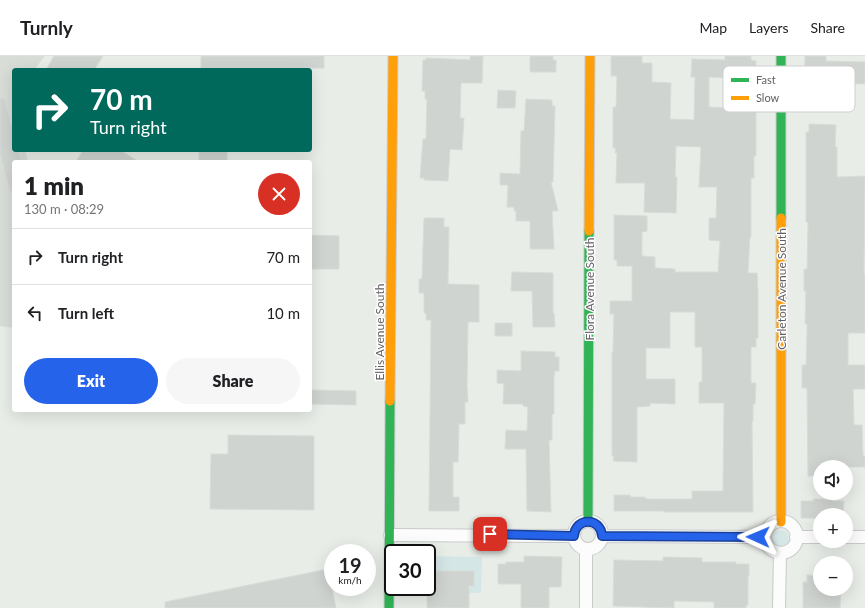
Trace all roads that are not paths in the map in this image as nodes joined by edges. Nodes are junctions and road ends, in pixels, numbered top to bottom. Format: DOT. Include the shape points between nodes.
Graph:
graph roads {
  1 [pos="394,56"];
  2 [pos="590,56"];
  3 [pos="781,112"];
  4 [pos="588,521"];
  5 [pos="781,522"];
  6 [pos="390,535"];
  7 [pos="574,536"];
  8 [pos="602,536"];
  9 [pos="765,537"];
  10 [pos="796,537"];
  11 [pos="813,537"];
  12 [pos="853,537"];
  13 [pos="865,537"];
  14 [pos="586,549"];
  15 [pos="780,553"];
  16 [pos="389,608"];
  17 [pos="586,608"];
  18 [pos="779,608"];
  1 -- 6 [label="street, Ellis Avenue South"];
  2 -- 4 [label="street, Flora Avenue South"];
  3 -- 5 [label="street, Carleton Avenue South"];
  4 -- 7 [label="street" via="575,528"];
  4 -- 8 [label="street" via="598,526"];
  5 -- 9 [label="street" via="770,526"];
  5 -- 10 [label="street" via="793,527"];
  6 -- 7 [label="street"];
  6 -- 16 [label="street, Ellis Avenue South"];
  7 -- 14 [label="street" via="578,546"];
  8 -- 9 [label="street"];
  8 -- 14 [label="street" via="596,547"];
  9 -- 15 [label="street" via="770,549"];
  10 -- 11 [label="street"];
  10 -- 15 [label="street" via="790,550"];
  12 -- 13 [label="street"];
  14 -- 17 [label="street"];
  15 -- 18 [label="street"];
}
